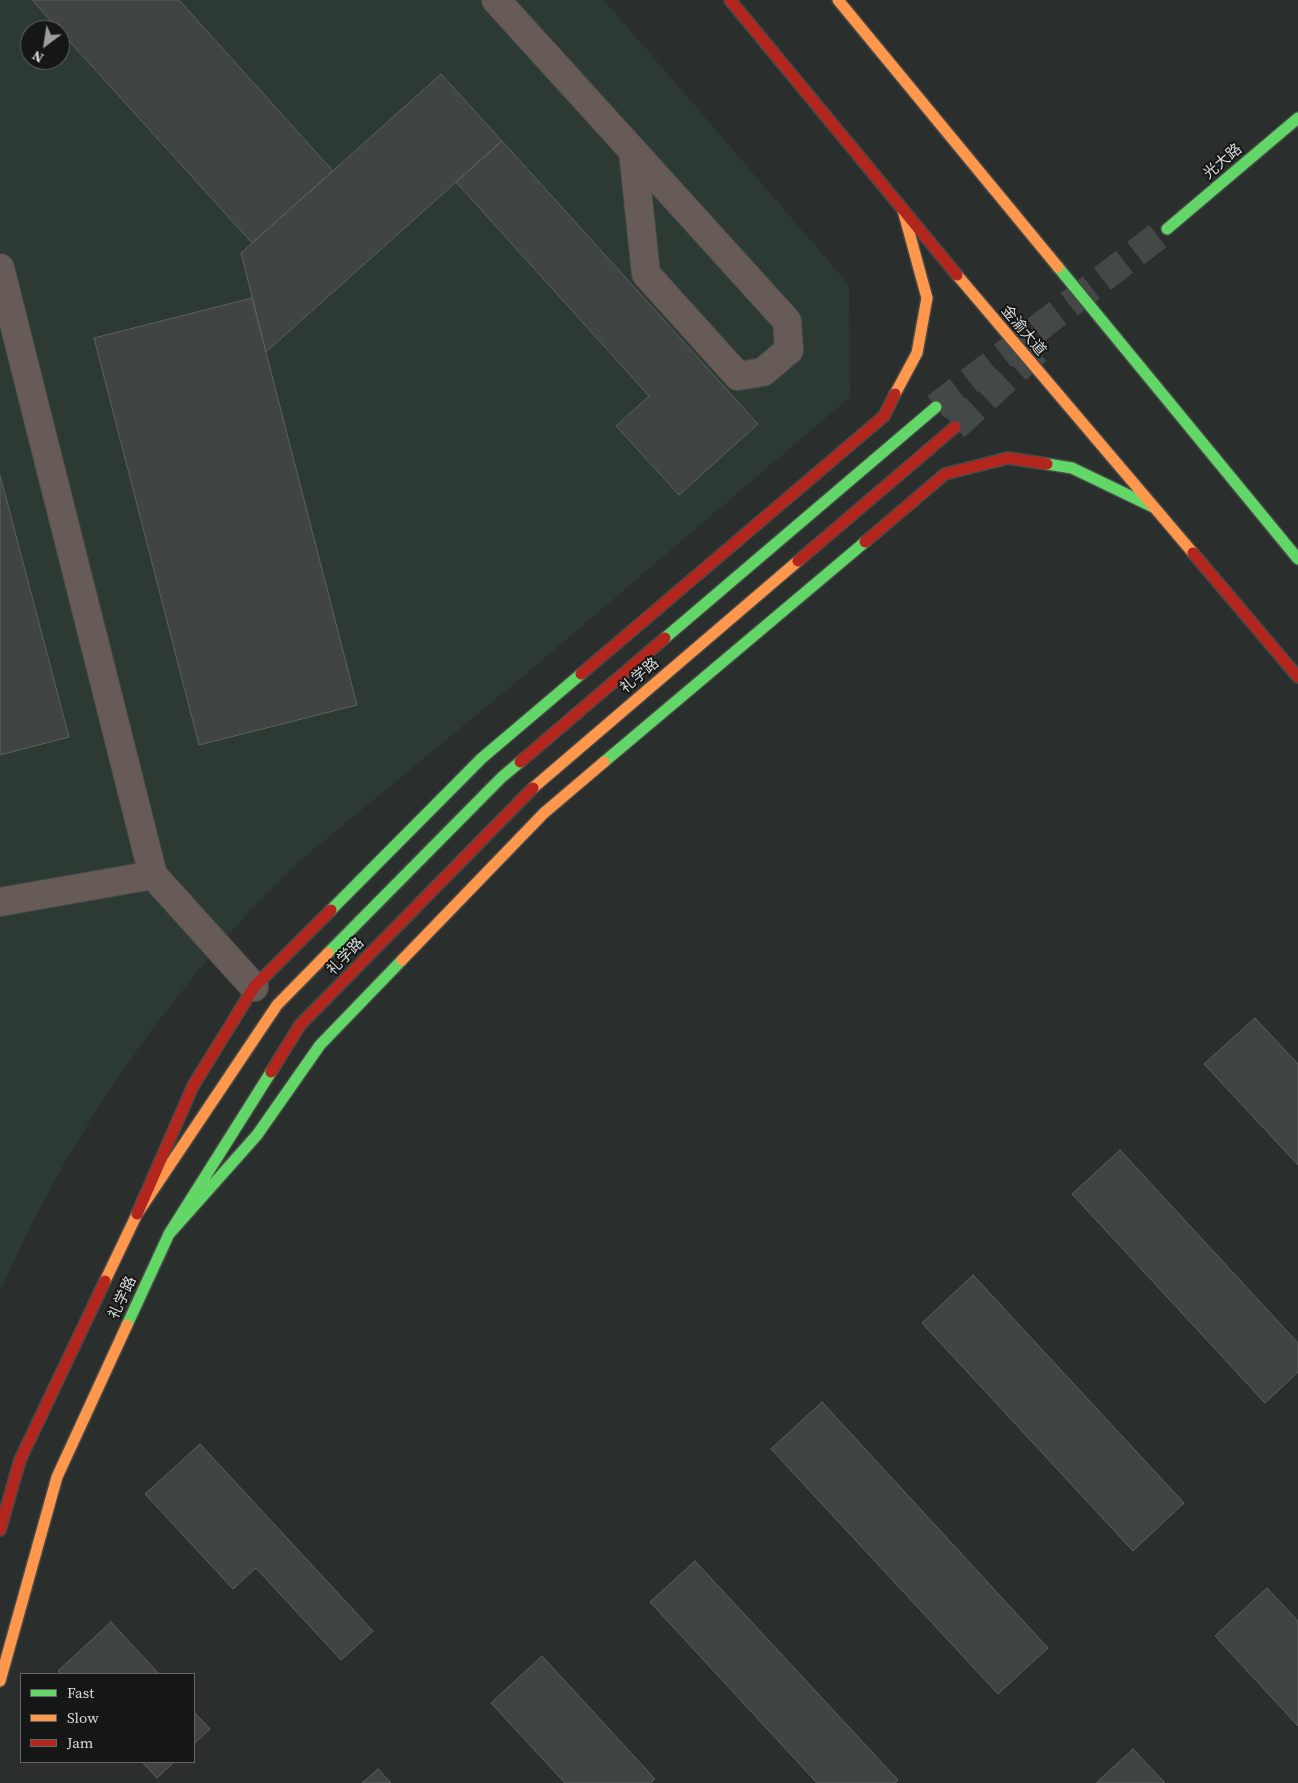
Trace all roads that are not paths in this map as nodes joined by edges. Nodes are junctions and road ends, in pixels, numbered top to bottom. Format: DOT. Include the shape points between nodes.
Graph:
graph roads {
  1 [pos="496,0"];
  2 [pos="730,0"];
  3 [pos="838,0"];
  4 [pos="1298,118"];
  5 [pos="633,151"];
  6 [pos="903,210"];
  7 [pos="1166,229"];
  8 [pos="0,268"];
  9 [pos="936,406"];
  10 [pos="955,427"];
  11 [pos="1153,507"];
  12 [pos="1298,559"];
  13 [pos="1298,676"];
  14 [pos="153,875"];
  15 [pos="0,902"];
  16 [pos="254,987"];
  17 [pos="137,1214"];
  18 [pos="169,1234"];
  19 [pos="0,1530"];
  20 [pos="0,1681"];
  1 -- 5 [label="street"];
  2 -- 6 [label="main road, 金渝大道"];
  3 -- 12 [label="main road"];
  4 -- 7 [label="main road, 光大路"];
  5 -- 5 [label="street" via="787,321 789,350 763,372 738,376 646,274"];
  6 -- 11 [label="main road, 金渝大道"];
  6 -- 16 [label="main road" via="928,298 917,353 884,416 482,758"];
  8 -- 14 [label="street"];
  9 -- 17 [label="main road, 礼学路" via="488,791 277,1005"];
  10 -- 18 [label="main road, 礼学路" via="522,797 300,1025"];
  11 -- 13 [label="main road, 金渝大道"];
  11 -- 18 [label="main road" via="1072,468 1008,458 945,474 544,813 320,1045 258,1135"];
  14 -- 15 [label="street"];
  14 -- 16 [label="street"];
  16 -- 17 [label="main road" via="193,1086"];
  17 -- 19 [label="main road, 礼学路" via="20,1460"];
  18 -- 20 [label="main road, 礼学路" via="57,1477"];
}
